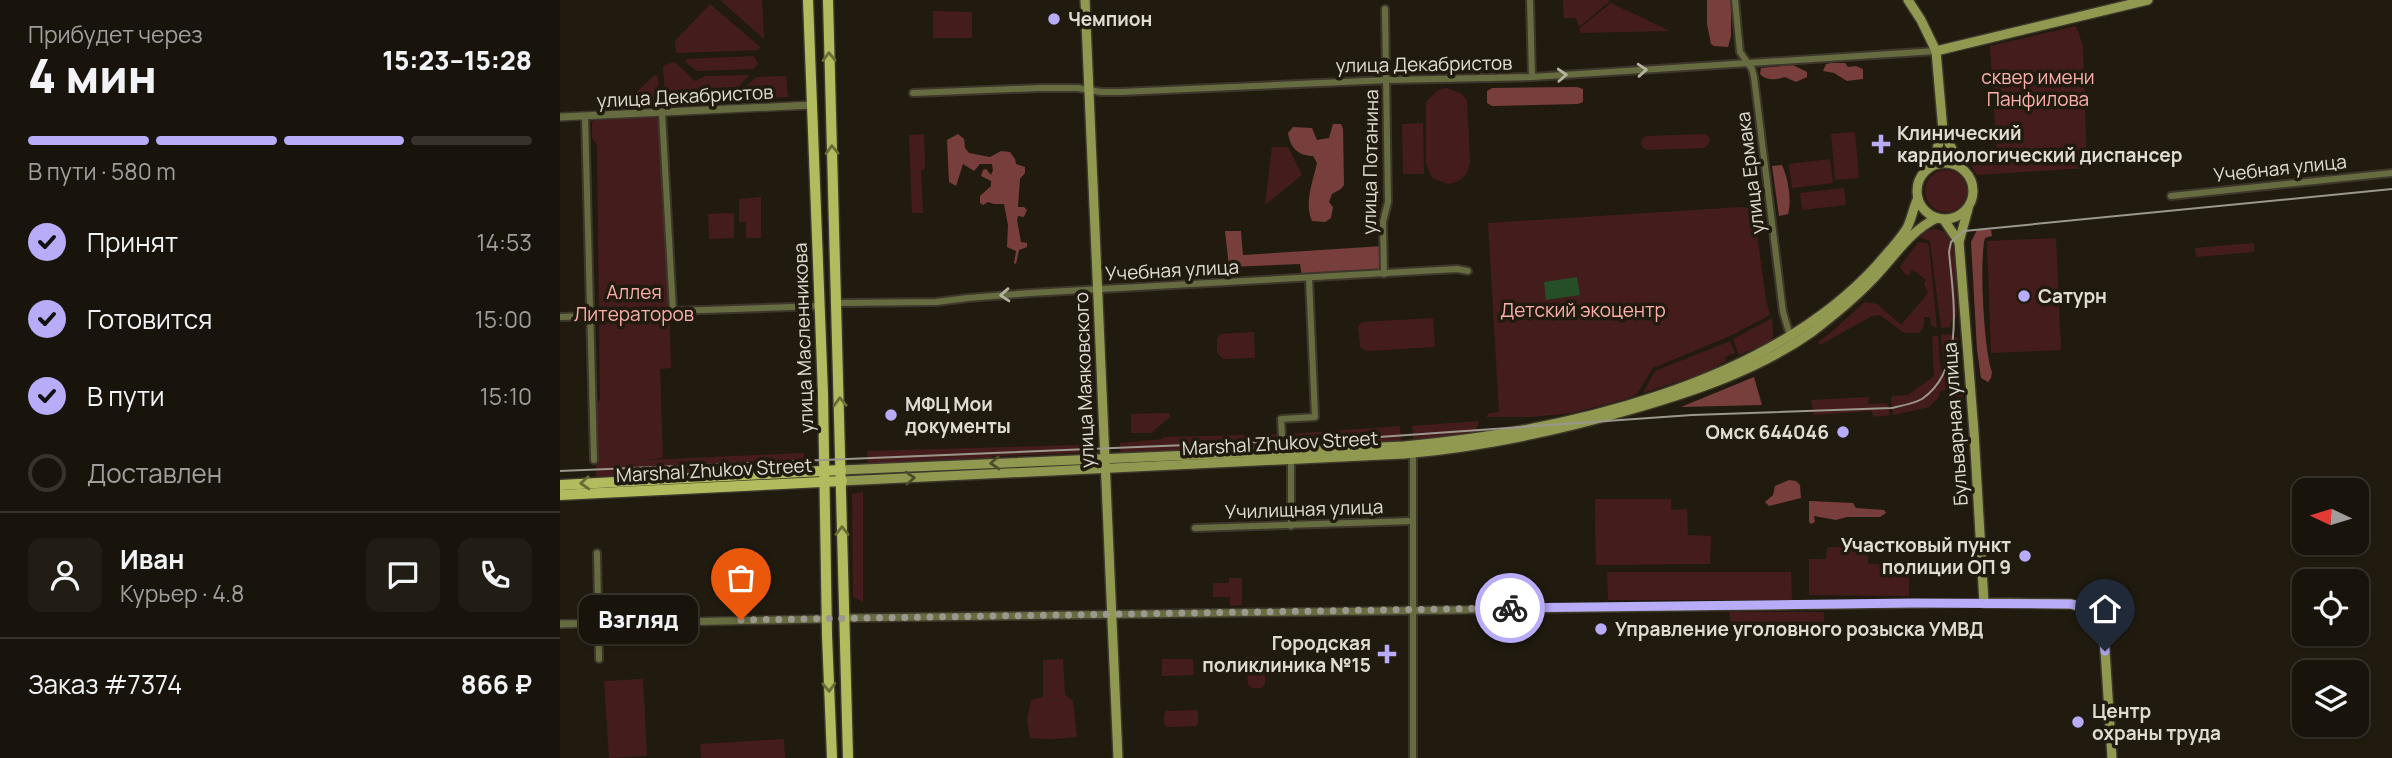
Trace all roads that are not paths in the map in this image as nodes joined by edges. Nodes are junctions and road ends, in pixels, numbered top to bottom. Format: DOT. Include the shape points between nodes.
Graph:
graph roads {
  1 [pos="808,0"];
  2 [pos="828,0"];
  3 [pos="1085,0"];
  4 [pos="1530,0"];
  5 [pos="1735,0"];
  6 [pos="1908,0"];
  7 [pos="2148,0"];
  8 [pos="1385,9"];
  9 [pos="1936,51"];
  10 [pos="1747,62"];
  11 [pos="1532,77"];
  12 [pos="1388,80"];
  13 [pos="1088,90"];
  14 [pos="913,93"];
  15 [pos="812,106"];
  16 [pos="662,113"];
  17 [pos="831,114"];
  18 [pos="585,116"];
  19 [pos="560,117"];
  20 [pos="1943,131"];
  21 [pos="1931,166"];
  22 [pos="1961,167"];
  23 [pos="2392,173"];
  24 [pos="2171,196"];
  25 [pos="834,197"];
  26 [pos="815,198"];
  27 [pos="1918,198"];
  28 [pos="1968,209"];
  29 [pos="1940,219"];
  30 [pos="1959,242"];
  31 [pos="1468,271"];
  32 [pos="1384,274"];
  33 [pos="1309,278"];
  34 [pos="1097,290"];
  35 [pos="819,300"];
  36 [pos="837,303"];
  37 [pos="591,316"];
  38 [pos="560,317"];
  39 [pos="1792,340"];
  40 [pos="1414,449"];
  41 [pos="1286,457"];
  42 [pos="1105,459"];
  43 [pos="594,460"];
  44 [pos="1105,470"];
  45 [pos="842,475"];
  46 [pos="825,476"];
  47 [pos="560,485"];
  48 [pos="560,495"];
  49 [pos="1413,521"];
  50 [pos="1291,526"];
  51 [pos="1195,528"];
  52 [pos="597,553"];
  53 [pos="826,575"];
  54 [pos="843,575"];
  55 [pos="1984,603"];
  56 [pos="1414,609"];
  57 [pos="1112,616"];
  58 [pos="843,618"];
  59 [pos="827,619"];
  60 [pos="598,623"];
  61 [pos="560,624"];
  62 [pos="599,659"];
  63 [pos="832,758"];
  64 [pos="848,758"];
  65 [pos="1118,758"];
  66 [pos="1413,758"];
  67 [pos="2112,758"];
  1 -- 15 [label="main road, улица Масленникова"];
  17 -- 2 [label="main road, улица Масленникова, one-way"];
  3 -- 13 [label="main road, улица Маяковского"];
  4 -- 11 [label="street"];
  5 -- 10 [label="street, улица Ермака" via="1740,52"];
  6 -- 9 [label="main road"];
  7 -- 9 [label="main road"];
  8 -- 12 [label="street, улица Потанина"];
  9 -- 10 [label="street, улица Декабристов"];
  9 -- 20 [label="main road"];
  11 -- 10 [label="street, улица Декабристов, one-way"];
  10 -- 39 [label="street, улица Ермака" via="1754,77 1783,312"];
  11 -- 12 [label="street, улица Декабристов"];
  12 -- 13 [label="street, улица Декабристов"];
  12 -- 32 [label="street, улица Потанина"];
  13 -- 14 [label="street, улица Декабристов"];
  13 -- 34 [label="main road, улица Маяковского"];
  15 -- 16 [label="street, улица Декабристов"];
  15 -- 17 [label="main road" via="824,106"];
  15 -- 26 [label="main road, улица Масленникова"];
  16 -- 18 [label="street, улица Декабристов"];
  16 -- 35 [label="street" via="673,311"];
  25 -- 17 [label="main road, улица Масленникова, one-way"];
  18 -- 19 [label="street, улица Декабристов"];
  18 -- 37 [label="street"];
  20 -- 21 [label="main road"];
  20 -- 22 [label="main road"];
  21 -- 22 [label="main road" via="1951,163"];
  21 -- 27 [label="main road" via="1920,178"];
  22 -- 28 [label="main road" via="1974,191"];
  23 -- 24 [label="street, Учебная улица"];
  25 -- 26 [label="main road"];
  25 -- 36 [label="main road, улица Масленникова"];
  26 -- 35 [label="main road, улица Масленникова"];
  27 -- 29 [label="main road" via="1923,209"];
  27 -- 39 [label="main road, Marshal Zhukov Street" via="1904,233 1866,277"];
  28 -- 29 [label="main road" via="1954,219"];
  28 -- 30 [label="main road, Бульварная улица"];
  29 -- 30 [label="main road, Бульварная улица"];
  29 -- 39 [label="main road, Marshal Zhukov Street" via="1915,231 1852,299"];
  30 -- 55 [label="main road, Бульварная улица"];
  31 -- 32 [label="street, Учебная улица"];
  32 -- 33 [label="street, Учебная улица"];
  33 -- 34 [label="street, Учебная улица"];
  33 -- 41 [label="street" via="1315,417 1282,419"];
  34 -- 36 [label="street, Учебная улица, one-way" via="936,302"];
  34 -- 42 [label="main road, улица Маяковского"];
  35 -- 36 [label="main road"];
  35 -- 46 [label="main road, улица Масленникова"];
  45 -- 36 [label="main road, улица Масленникова, one-way"];
  37 -- 38 [label="street"];
  37 -- 43 [label="street"];
  39 -- 40 [label="main road, Marshal Zhukov Street" via="1720,372 1620,406"];
  40 -- 41 [label="main road, Marshal Zhukov Street"];
  40 -- 49 [label="street"];
  41 -- 42 [label="main road, Marshal Zhukov Street"];
  41 -- 44 [label="main road, Marshal Zhukov Street"];
  41 -- 50 [label="street"];
  42 -- 44 [label="main road, улица Маяковского"];
  42 -- 45 [label="main road, Marshal Zhukov Street, one-way"];
  45 -- 44 [label="main road, Marshal Zhukov Street, one-way"];
  44 -- 57 [label="main road, улица Маяковского"];
  45 -- 46 [label="main road, Marshal Zhukov Street"];
  54 -- 45 [label="main road, улица Масленникова, one-way"];
  46 -- 47 [label="main road, Marshal Zhukov Street, one-way"];
  46 -- 48 [label="main road, Marshal Zhukov Street"];
  46 -- 53 [label="main road, улица Масленникова"];
  49 -- 50 [label="street, Училищная улица"];
  49 -- 56 [label="street"];
  50 -- 51 [label="street, Училищная улица"];
  52 -- 60 [label="street"];
  53 -- 54 [label="main road" via="834,579"];
  53 -- 59 [label="main road, улица Масленникова"];
  54 -- 58 [label="main road, улица Масленникова"];
  55 -- 56 [label="street"];
  55 -- 67 [label="main road" via="2071,604 2095,617 2104,635"];
  56 -- 57 [label="street"];
  56 -- 66 [label="street"];
  57 -- 58 [label="street"];
  57 -- 65 [label="main road, улица Маяковского"];
  58 -- 59 [label="main road"];
  58 -- 64 [label="main road, улица Масленникова"];
  59 -- 60 [label="street"];
  59 -- 63 [label="main road, улица Масленникова, one-way"];
  60 -- 61 [label="street"];
  60 -- 62 [label="street"];
}
